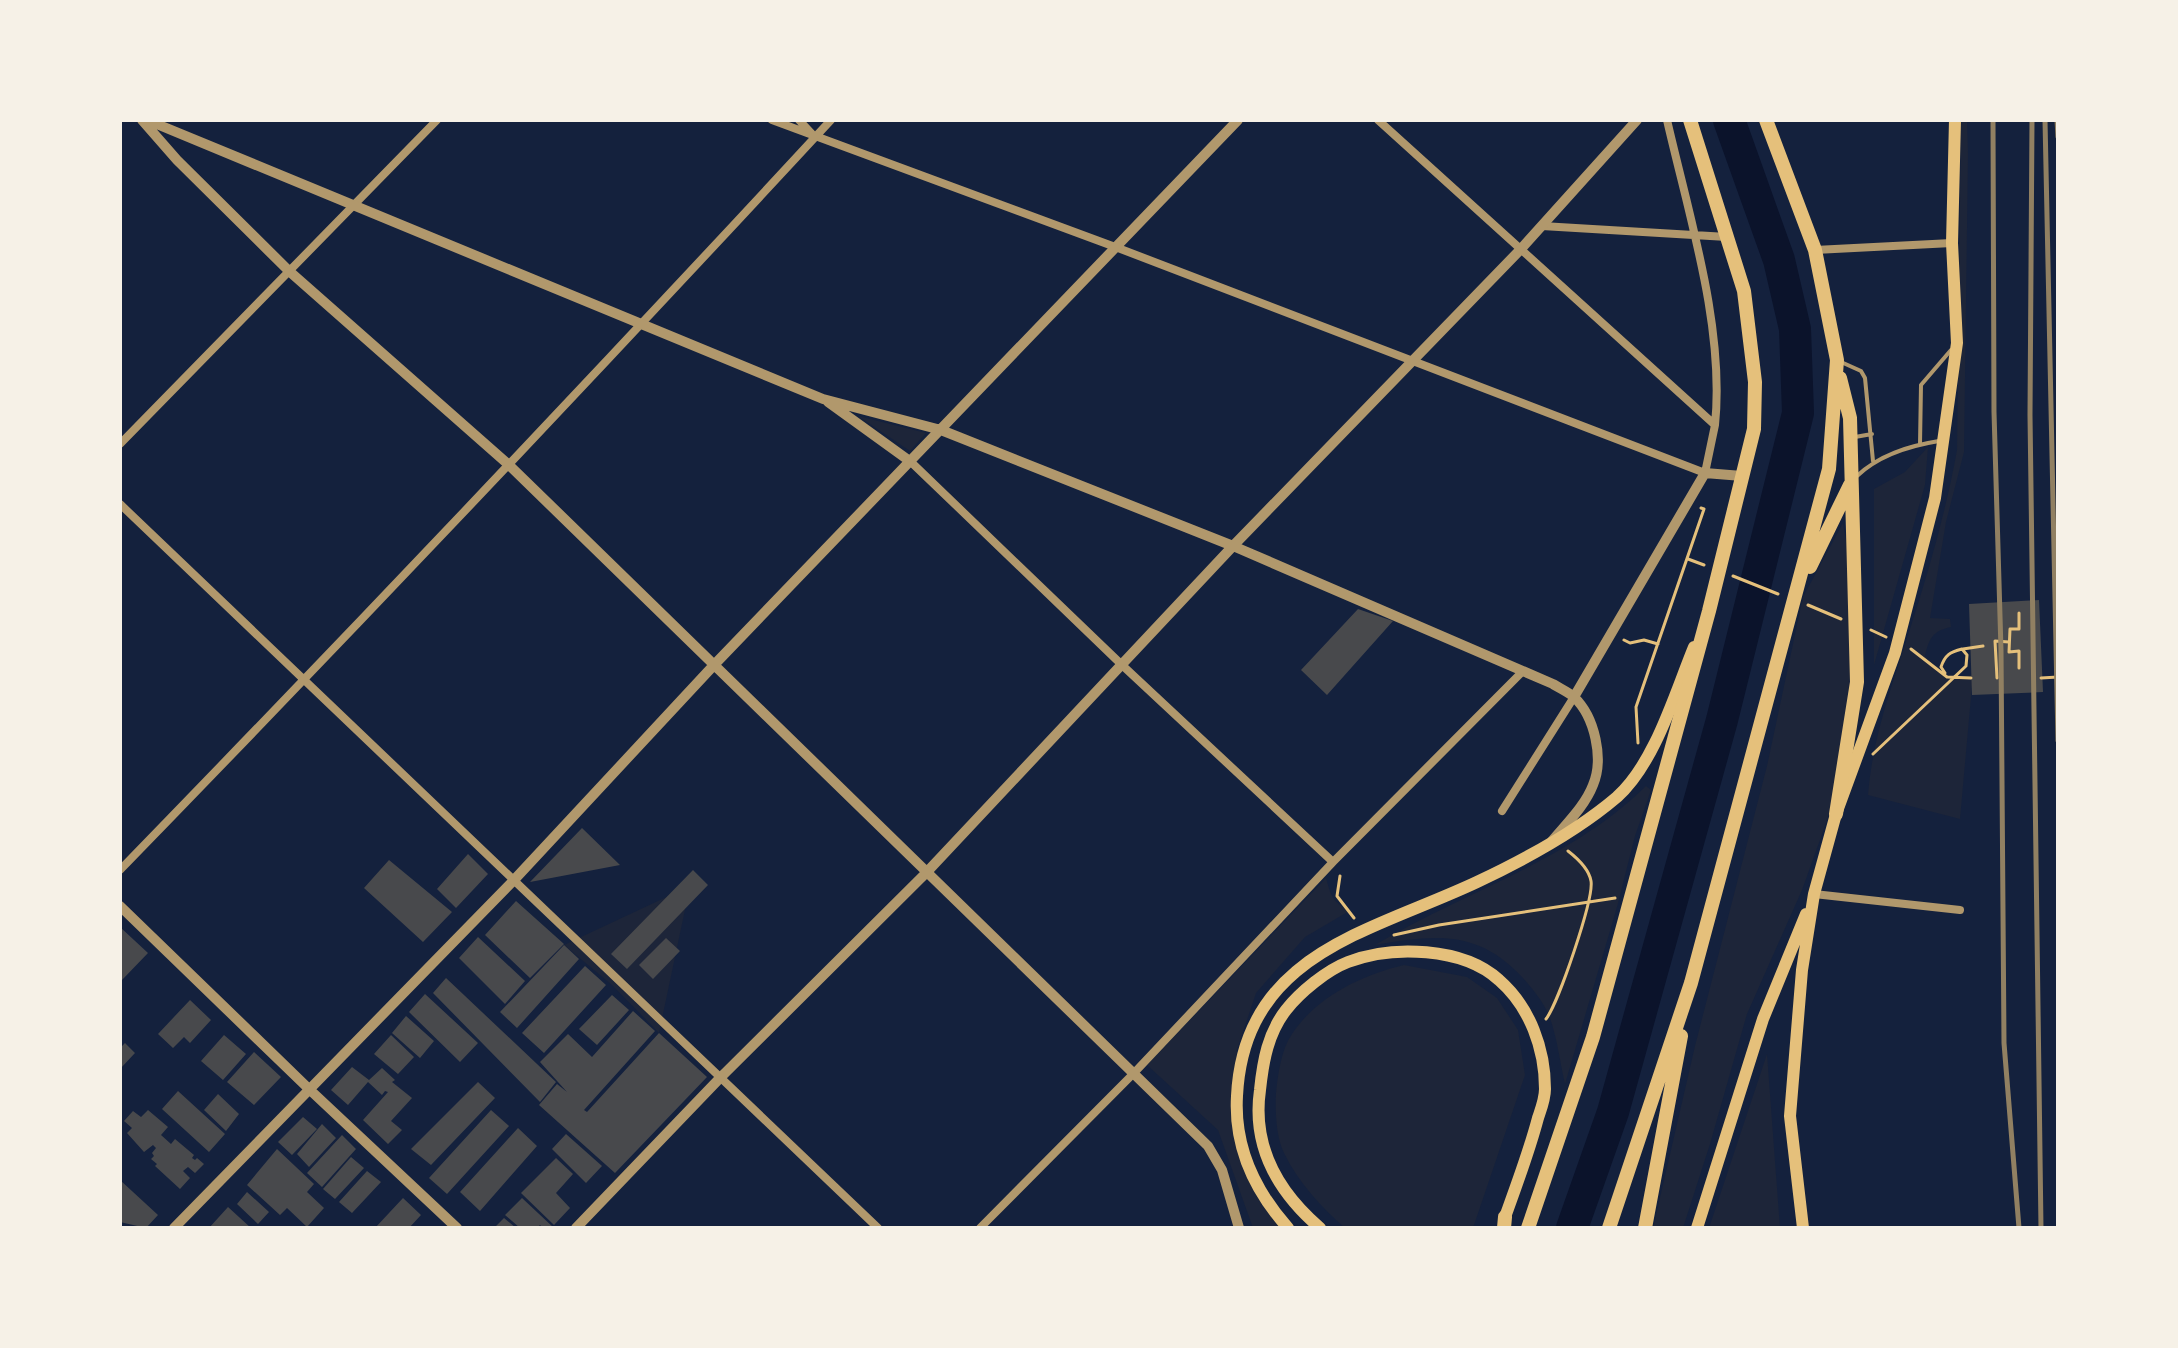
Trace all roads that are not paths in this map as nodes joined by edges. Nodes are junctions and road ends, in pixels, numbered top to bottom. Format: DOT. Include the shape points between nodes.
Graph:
graph roads {
  1 [pos="144,120"];
  2 [pos="437,120"];
  3 [pos="772,120"];
  4 [pos="799,120"];
  5 [pos="831,120"];
  6 [pos="1238,120"];
  7 [pos="1378,120"];
  8 [pos="1637,120"];
  9 [pos="1667,120"];
  10 [pos="1690,120"];
  11 [pos="1766,120"];
  12 [pos="1955,120"];
  13 [pos="815,137"];
  14 [pos="352,206"];
  15 [pos="1542,226"];
  16 [pos="1694,234"];
  17 [pos="1728,237"];
  18 [pos="1952,243"];
  19 [pos="1118,248"];
  20 [pos="1520,250"];
  21 [pos="1815,250"];
  22 [pos="289,271"];
  23 [pos="644,324"];
  24 [pos="1957,343"];
  25 [pos="1414,361"];
  26 [pos="1837,363"];
  27 [pos="823,399"];
  28 [pos="1715,425"];
  29 [pos="941,430"];
  30 [pos="1872,434"];
  31 [pos="1850,438"];
  32 [pos="1945,440"];
  33 [pos="120,444"];
  34 [pos="1920,444"];
  35 [pos="1873,461"];
  36 [pos="911,462"];
  37 [pos="509,465"];
  38 [pos="1705,473"];
  39 [pos="1742,476"];
  40 [pos="1852,481"];
  41 [pos="120,504"];
  42 [pos="1233,546"];
  43 [pos="1797,594"];
  44 [pos="1709,611"];
  45 [pos="714,665"];
  46 [pos="1122,665"];
  47 [pos="1522,672"];
  48 [pos="305,680"];
  49 [pos="1574,697"];
  50 [pos="1502,811"];
  51 [pos="1836,814"];
  52 [pos="1557,845"];
  53 [pos="1333,862"];
  54 [pos="120,870"];
  55 [pos="926,873"];
  56 [pos="514,880"];
  57 [pos="1814,894"];
  58 [pos="120,906"];
  59 [pos="1960,910"];
  60 [pos="1691,983"];
  61 [pos="1134,1073"];
  62 [pos="720,1078"];
  63 [pos="309,1089"];
  64 [pos="1503,1224"];
  65 [pos="174,1228"];
  66 [pos="457,1228"];
  67 [pos="576,1228"];
  68 [pos="878,1228"];
  69 [pos="980,1228"];
  70 [pos="1239,1228"];
  71 [pos="1288,1228"];
  72 [pos="1320,1228"];
  73 [pos="1528,1228"];
  74 [pos="1609,1228"];
  75 [pos="1645,1228"];
  76 [pos="1697,1228"];
  77 [pos="1803,1228"];
  1 -- 14 [label="street"];
  1 -- 22 [label="street"];
  2 -- 14 [label="street"];
  3 -- 13 [label="street"];
  4 -- 13 [label="street"];
  5 -- 13 [label="street"];
  6 -- 19 [label="street"];
  7 -- 20 [label="street"];
  8 -- 15 [label="street"];
  9 -- 16 [label="street"];
  10 -- 17 [label="highway"];
  11 -- 21 [label="highway"];
  12 -- 18 [label="main road"];
  13 -- 19 [label="street"];
  13 -- 23 [label="street"];
  14 -- 22 [label="street"];
  14 -- 23 [label="street"];
  15 -- 16 [label="street"];
  15 -- 20 [label="street"];
  16 -- 17 [label="street"];
  16 -- 28 [label="street" via="1717,347"];
  17 -- 39 [label="highway" via="1744,291 1755,382 1754,429"];
  18 -- 21 [label="street"];
  18 -- 24 [label="main road"];
  19 -- 25 [label="street"];
  19 -- 29 [label="street"];
  20 -- 25 [label="street"];
  20 -- 28 [label="street"];
  21 -- 26 [label="highway"];
  22 -- 33 [label="street"];
  22 -- 37 [label="street"];
  23 -- 27 [label="street"];
  23 -- 37 [label="street"];
  24 -- 32 [label="main road"];
  24 -- 34 [label="lane" via="1921,385"];
  25 -- 38 [label="street"];
  25 -- 42 [label="street"];
  26 -- 30 [label="lane" via="1861,371 1865,378"];
  26 -- 31 [label="highway"];
  26 -- 43 [label="highway" via="1829,469"];
  27 -- 29 [label="street"];
  27 -- 36 [label="street"];
  28 -- 38 [label="street"];
  29 -- 36 [label="street"];
  29 -- 42 [label="street"];
  30 -- 31 [label="lane"];
  30 -- 35 [label="lane"];
  31 -- 40 [label="highway"];
  32 -- 34 [label="lane"];
  32 -- 51 [label="main road" via="1895,653"];
  34 -- 35 [label="lane"];
  35 -- 40 [label="lane"];
  36 -- 45 [label="street"];
  36 -- 46 [label="street"];
  37 -- 45 [label="street"];
  37 -- 48 [label="street"];
  38 -- 39 [label="street"];
  38 -- 49 [label="street"];
  39 -- 44 [label="highway"];
  40 -- 43 [label="highway"];
  40 -- 51 [label="highway" via="1857,682"];
  41 -- 48 [label="street"];
  42 -- 46 [label="street"];
  42 -- 47 [label="street"];
  43 -- 60 [label="highway"];
  44 -- 52 [label="main road" via="1639,771 1619,795"];
  44 -- 73 [label="highway" via="1593,1037"];
  45 -- 55 [label="street"];
  45 -- 56 [label="street"];
  46 -- 53 [label="street"];
  46 -- 55 [label="street"];
  47 -- 49 [label="street"];
  47 -- 53 [label="street"];
  48 -- 54 [label="street"];
  48 -- 56 [label="street"];
  49 -- 50 [label="street"];
  49 -- 52 [label="street" via="1588,717 1598,759 1593,784"];
  51 -- 57 [label="main road"];
  52 -- 71 [label="main road" via="1315,955 1280,986 1259,1015 1238,1079 1240,1144 1266,1203"];
  53 -- 61 [label="street"];
  55 -- 61 [label="street"];
  55 -- 62 [label="street"];
  56 -- 62 [label="street"];
  56 -- 63 [label="street"];
  57 -- 59 [label="street"];
  57 -- 76 [label="main road" via="1763,1019"];
  57 -- 77 [label="main road" via="1790,1116"];
  58 -- 63 [label="street"];
  60 -- 74 [label="highway"];
  60 -- 75 [label="highway"];
  61 -- 69 [label="street"];
  61 -- 70 [label="street" via="1208,1146 1222,1170"];
  62 -- 67 [label="street"];
  62 -- 68 [label="street"];
  63 -- 65 [label="street"];
  63 -- 66 [label="street"];
  64 -- 72 [label="main road" via="1545,1092 1535,1030 1498,978 1461,959 1423,951 1348,962 1315,982 1287,1009 1272,1033 1257,1120 1271,1169 1286,1194"];
}
